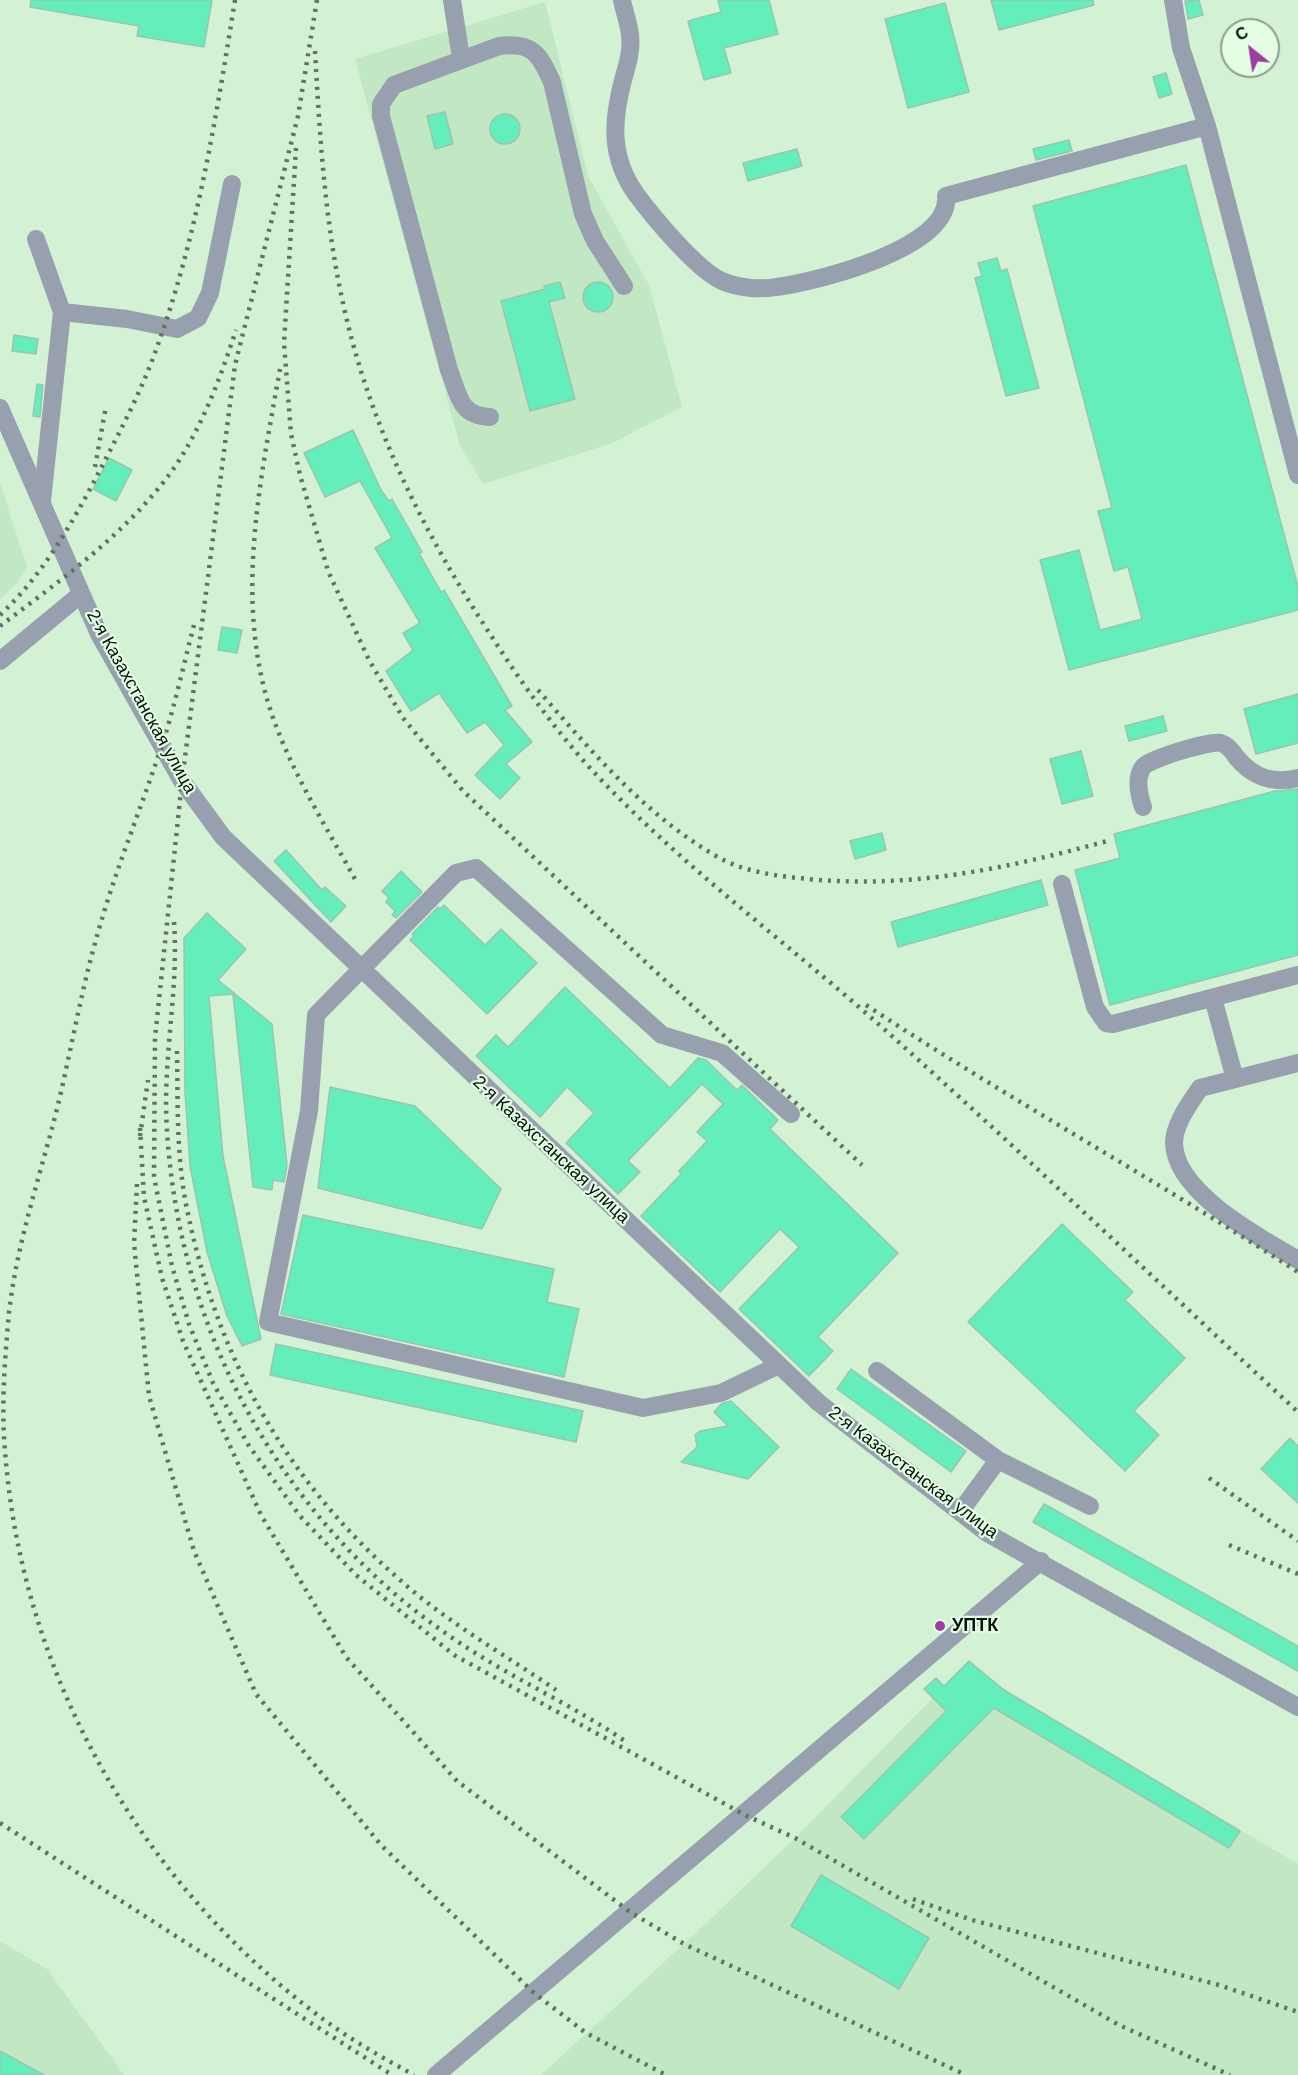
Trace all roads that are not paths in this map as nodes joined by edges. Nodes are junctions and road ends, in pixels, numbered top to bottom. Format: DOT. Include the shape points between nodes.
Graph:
graph roads {
  1 [pos="452,0"];
  2 [pos="621,0"];
  3 [pos="1173,0"];
  4 [pos="462,58"];
  5 [pos="1208,126"];
  6 [pos="232,184"];
  7 [pos="36,239"];
  8 [pos="624,286"];
  9 [pos="62,312"];
  10 [pos="0,408"];
  11 [pos="490,417"];
  12 [pos="1298,475"];
  13 [pos="42,504"];
  14 [pos="81,594"];
  15 [pos="0,661"];
  16 [pos="1298,778"];
  17 [pos="1143,807"];
  18 [pos="1062,884"];
  19 [pos="360,969"];
  20 [pos="1298,975"];
  21 [pos="1213,998"];
  22 [pos="1298,1063"];
  23 [pos="1235,1079"];
  24 [pos="791,1114"];
  25 [pos="1298,1260"];
  26 [pos="779,1365"];
  27 [pos="877,1371"];
  28 [pos="998,1460"];
  29 [pos="1090,1506"];
  30 [pos="960,1512"];
  31 [pos="1041,1561"];
  32 [pos="1298,1707"];
  33 [pos="436,2075"];
  1 -- 4 [label="street"];
  2 -- 5 [label="street" via="630,35 629,55 613,126 624,171 636,193 694,261 721,281 747,288 776,287 830,275 894,253 938,221 947,206 946,196"];
  3 -- 5 [label="street" via="1181,48"];
  4 -- 8 [label="street" via="516,44 531,49 543,63 552,82 583,214"];
  4 -- 11 [label="street" via="394,85 381,104 381,116 449,370 465,408 475,417"];
  5 -- 12 [label="street"];
  6 -- 9 [label="street" via="210,293 198,318 177,329"];
  7 -- 9 [label="street"];
  9 -- 13 [label="street"];
  10 -- 13 [label="street, 2-я Казахстанская улица"];
  13 -- 14 [label="street, 2-я Казахстанская улица"];
  14 -- 15 [label="street"];
  14 -- 19 [label="street, 2-я Казахстанская улица" via="99,634 172,763 223,837"];
  16 -- 17 [label="street" via="1269,780 1256,775 1229,748 1216,742 1153,759 1143,767 1139,795"];
  18 -- 21 [label="street" via="1095,1007 1106,1023"];
  19 -- 24 [label="street" via="456,873 476,868 662,1035 722,1053"];
  19 -- 26 [label="street, 2-я Казахстанская улица"];
  19 -- 26 [label="street" via="316,1015 309,1111 268,1322 643,1408 721,1393"];
  20 -- 21 [label="street"];
  21 -- 23 [label="street"];
  22 -- 23 [label="street"];
  23 -- 25 [label="street" via="1200,1088 1184,1112 1174,1142 1184,1173 1223,1215"];
  26 -- 30 [label="street, 2-я Казахстанская улица" via="819,1403"];
  27 -- 28 [label="street"];
  28 -- 29 [label="street"];
  28 -- 30 [label="street"];
  30 -- 31 [label="street, 2-я Казахстанская улица" via="987,1533"];
  31 -- 32 [label="street, 2-я Казахстанская улица"];
  31 -- 33 [label="street"];
}
